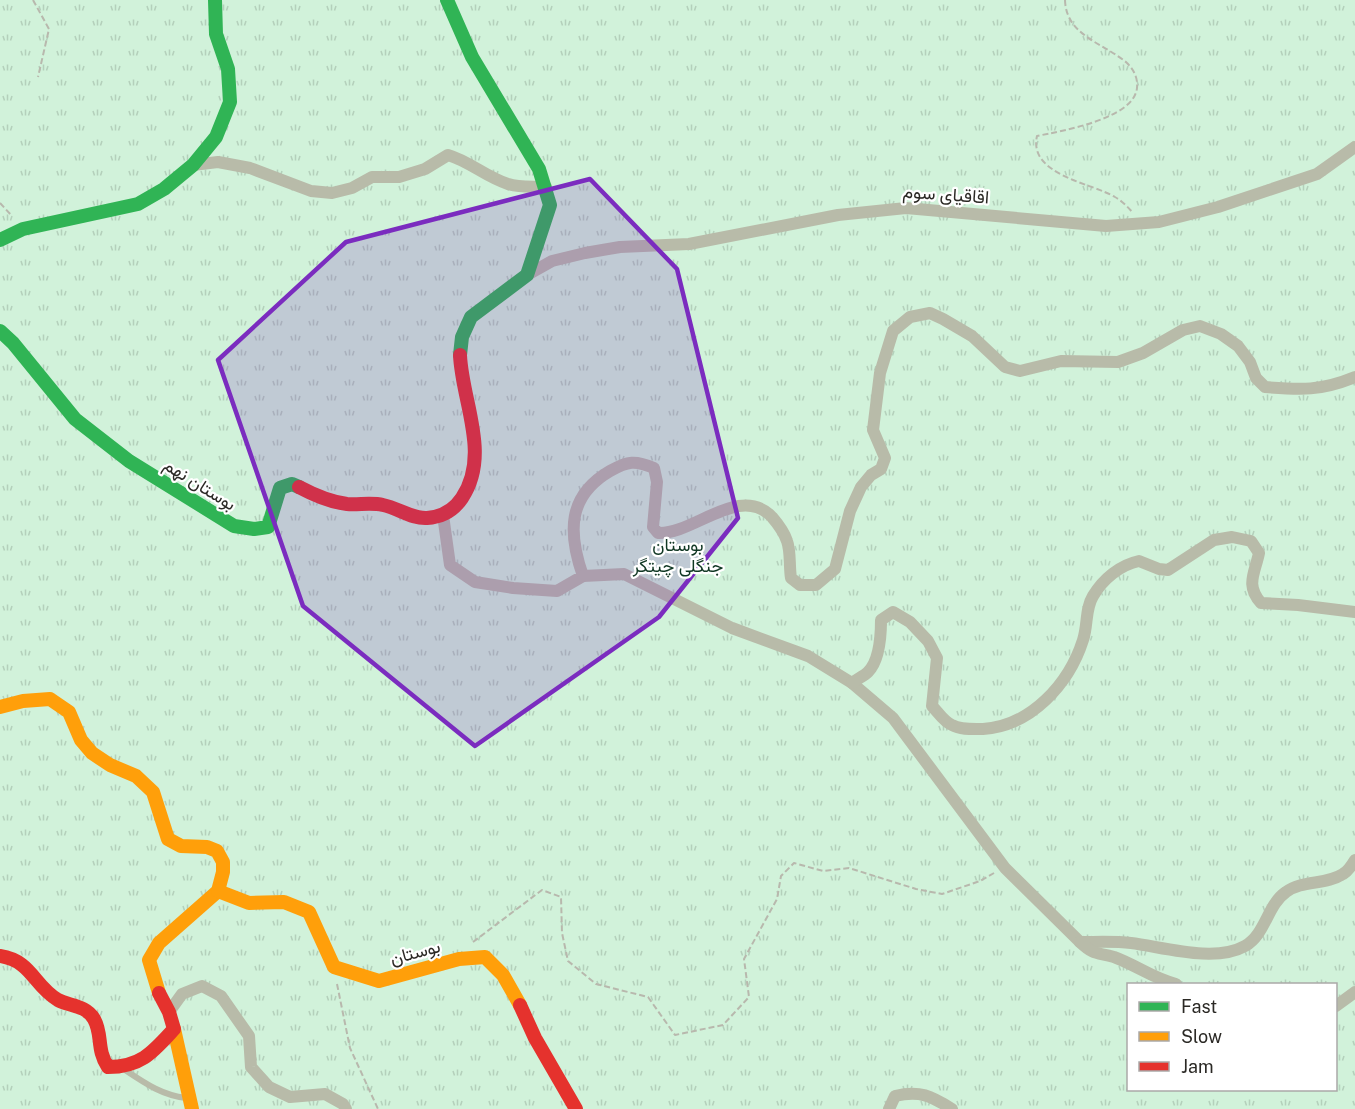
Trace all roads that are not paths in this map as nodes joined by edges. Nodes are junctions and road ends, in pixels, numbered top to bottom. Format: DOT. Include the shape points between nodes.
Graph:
graph roads {
  1 [pos="215,0"];
  2 [pos="447,0"];
  3 [pos="1355,147"];
  4 [pos="193,165"];
  5 [pos="546,187"];
  6 [pos="0,240"];
  7 [pos="527,275"];
  8 [pos="0,331"];
  9 [pos="1355,377"];
  10 [pos="443,515"];
  11 [pos="583,576"];
  12 [pos="1355,612"];
  13 [pos="852,683"];
  14 [pos="0,707"];
  15 [pos="1355,860"];
  16 [pos="218,891"];
  17 [pos="1080,942"];
  18 [pos="0,956"];
  19 [pos="1172,983"];
  20 [pos="1355,992"];
  21 [pos="1337,1005"];
  22 [pos="169,1012"];
  23 [pos="174,1029"];
  24 [pos="123,1068"];
  25 [pos="191,1104"];
  26 [pos="346,1109"];
  27 [pos="576,1109"];
  28 [pos="889,1109"];
  29 [pos="952,1109"];
  1 -- 4 [label="street" via="216,34 228,69 230,102 216,137"];
  2 -- 5 [label="street" via="472,57"];
  3 -- 7 [label="street, اقاقیای سوم" via="1317,174 1275,190 1159,222 1106,226 906,208 838,215 689,244 585,253 552,261"];
  4 -- 5 [label="street" via="218,162 250,168 311,191 332,193 372,177 399,177 425,169 448,155 509,185"];
  4 -- 6 [label="street" via="138,204 23,229"];
  5 -- 7 [label="street" via="550,205"];
  7 -- 10 [label="street" via="467,321 461,359 475,445 473,470 457,506"];
  8 -- 10 [label="street, بوستان نهم" via="75,420 129,461 234,526 268,527 280,488 292,484 345,504 380,504 427,518"];
  9 -- 11 [label="street" via="1314,389 1265,387 1238,346 1200,326 1183,330 1118,362 1061,361 1020,371 1005,367 972,336 943,319 930,313 910,317 893,331 880,373 873,430 885,458 881,469 861,488 850,511 835,569 826,578 816,585 800,585 791,578 788,542 780,526 768,513 755,507 741,505 668,534 658,533 653,527 657,482 654,468 640,462 627,462 609,472 592,483 578,501 573,525 575,552"];
  10 -- 11 [label="street" via="450,565 475,582 557,591"];
  11 -- 13 [label="street" via="624,574 732,628 808,656"];
  12 -- 13 [label="street" via="1261,603 1254,595 1251,580 1259,553 1251,541 1232,537 1214,540 1168,570 1139,561 1118,569 1094,593 1088,605 1083,640 1067,674 1057,689 1019,720 994,728 950,725 932,706 937,658 928,640 910,622 892,612 881,620 877,655 869,671"];
  13 -- 17 [label="street" via="893,718 1005,867"];
  14 -- 16 [label="street" via="50,699 69,712 81,740 92,753 136,776 153,792 168,839 180,846 217,851 223,862"];
  15 -- 17 [label="street" via="1345,873 1286,892 1258,935 1245,946 1227,952 1207,953 1130,942"];
  16 -- 22 [label="street" via="159,943 149,960 156,988"];
  16 -- 27 [label="street, بوستان" via="249,903 284,902 309,912 334,967 379,981 459,959 485,957 503,975"];
  17 -- 19 [label="street" via="1093,953 1114,957"];
  18 -- 24 [label="street" via="21,961 56,999 86,1010 97,1028 100,1057 108,1067"];
  20 -- 21 [label="street"];
  22 -- 23 [label="street"];
  22 -- 26 [label="street" via="182,994 202,986 221,996 249,1036 251,1067 269,1087 290,1097 325,1094"];
  23 -- 24 [label="street" via="148,1058"];
  23 -- 25 [label="street"];
  24 -- 25 [label="lane" via="153,1089"];
  28 -- 29 [label="street" via="895,1095 911,1092 933,1097"];
}
